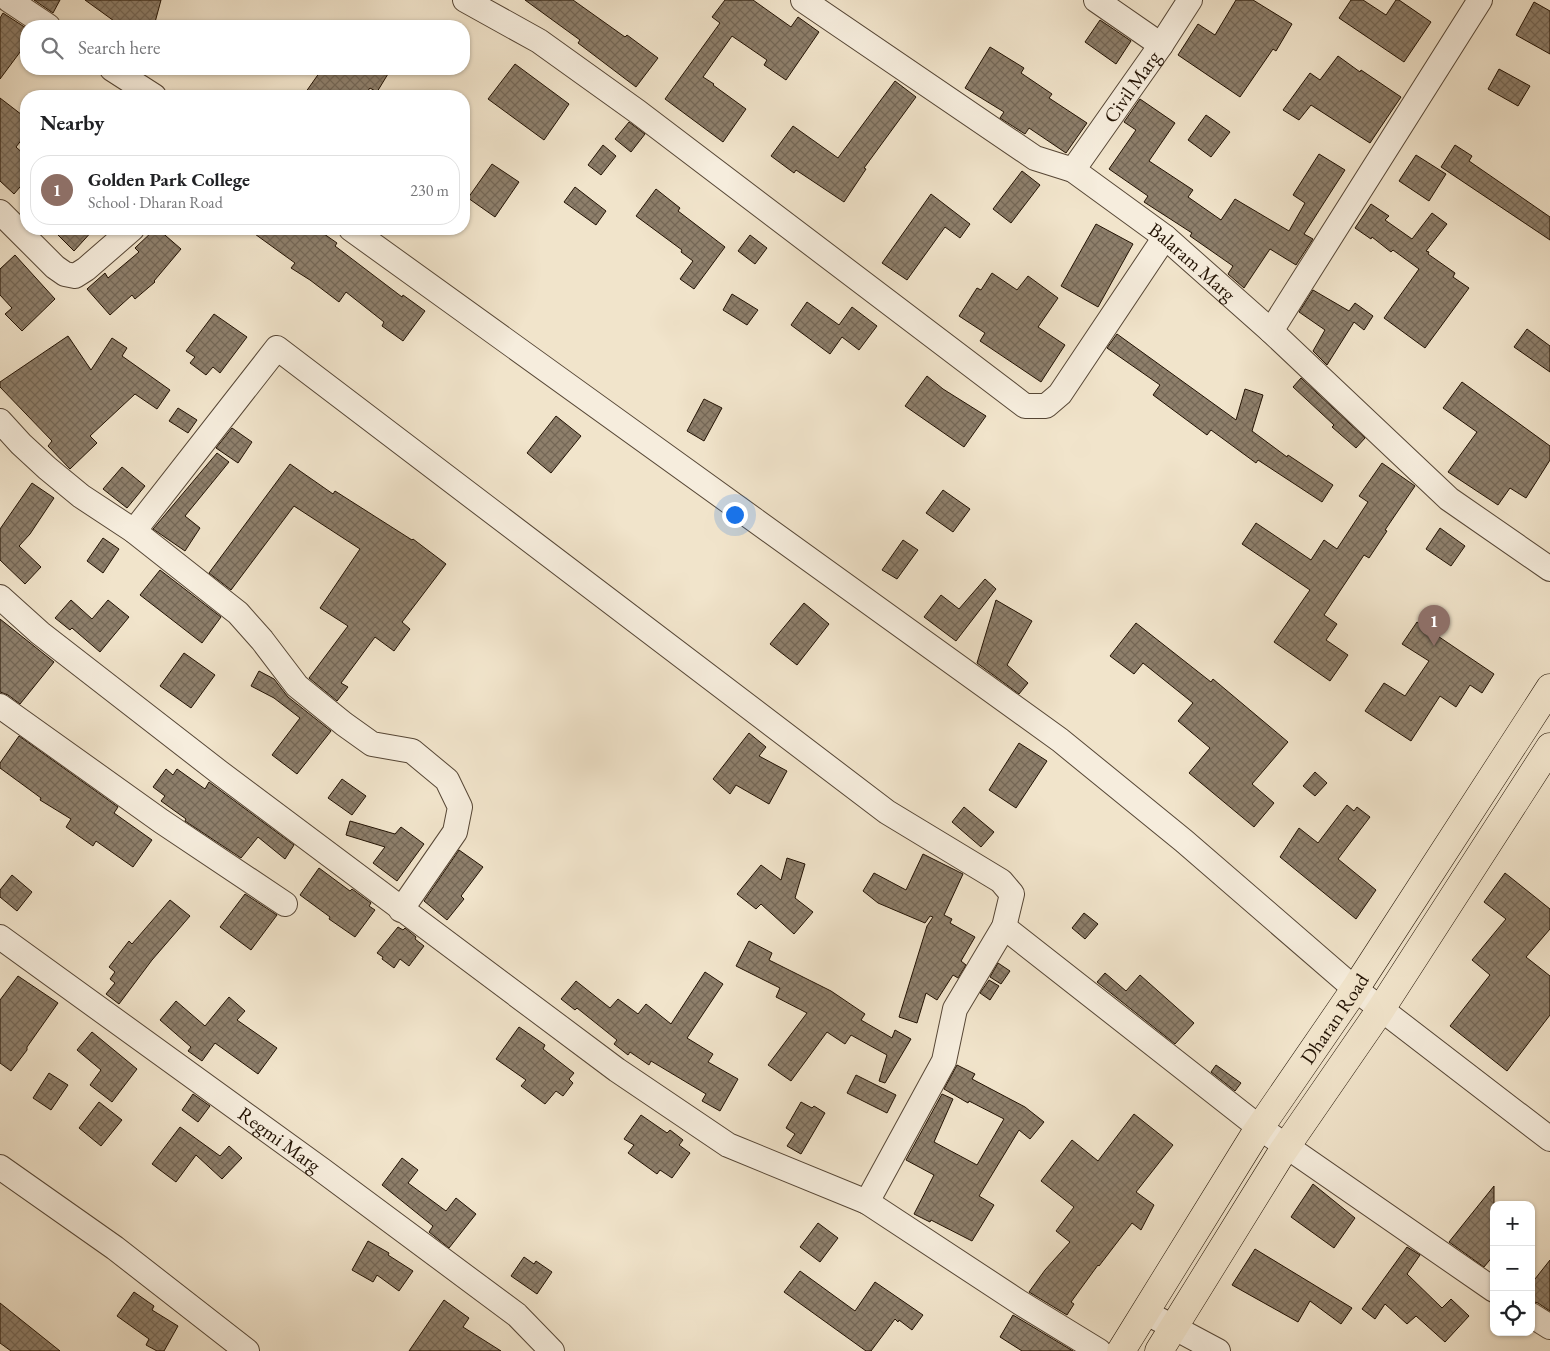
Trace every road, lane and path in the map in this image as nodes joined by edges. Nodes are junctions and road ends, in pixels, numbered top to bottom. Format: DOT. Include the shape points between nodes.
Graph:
graph roads {
  1 [pos="9,0"];
  2 [pos="466,0"];
  3 [pos="803,0"];
  4 [pos="1096,0"];
  5 [pos="1190,0"];
  6 [pos="1480,0"];
  7 [pos="39,20"];
  8 [pos="1161,45"];
  9 [pos="121,75"];
  10 [pos="145,90"];
  11 [pos="1073,170"];
  12 [pos="0,212"];
  13 [pos="20,232"];
  14 [pos="23,235"];
  15 [pos="125,235"];
  16 [pos="359,235"];
  17 [pos="1164,237"];
  18 [pos="1271,332"];
  19 [pos="0,421"];
  20 [pos="134,531"];
  21 [pos="1550,568"];
  22 [pos="0,596"];
  23 [pos="1550,688"];
  24 [pos="0,706"];
  25 [pos="1550,747"];
  26 [pos="285,904"];
  27 [pos="401,910"];
  28 [pos="1004,927"];
  29 [pos="0,938"];
  30 [pos="1355,989"];
  31 [pos="1380,1009"];
  32 [pos="1260,1128"];
  33 [pos="1550,1139"];
  34 [pos="1286,1146"];
  35 [pos="0,1167"];
  36 [pos="867,1202"];
  37 [pos="1490,1287"];
  38 [pos="1145,1312"];
  39 [pos="1535,1318"];
  40 [pos="1174,1327"];
  41 [pos="1550,1327"];
  42 [pos="247,1351"];
  43 [pos="552,1351"];
  44 [pos="1099,1351"];
  45 [pos="1121,1351"];
  46 [pos="1159,1351"];
  47 [pos="1218,1351"];
  1 -- 7 [label="street"];
  2 -- 17 [label="street" via="539,41 638,112 1026,406 1046,406 1060,394"];
  3 -- 11 [label="street, Balaram Marg" via="1035,158"];
  4 -- 8 [label="street"];
  5 -- 8 [label="street, Civil Marg"];
  6 -- 18 [label="street"];
  8 -- 11 [label="street, Civil Marg"];
  9 -- 10 [label="street"];
  11 -- 17 [label="street, Balaram Marg"];
  12 -- 13 [label="street"];
  14 -- 15 [label="street" via="55,267 76,276"];
  16 -- 30 [label="street" via="1060,740 1184,841"];
  17 -- 18 [label="street, Balaram Marg"];
  18 -- 21 [label="street, Balaram Marg" via="1448,499"];
  19 -- 20 [label="street" via="21,444 81,496"];
  20 -- 27 [label="street" via="238,613 297,686 344,724 372,744 412,751 447,780 460,807 455,832"];
  20 -- 28 [label="street" via="277,348 887,812 1001,882 1012,894"];
  22 -- 27 [label="street" via="56,645"];
  23 -- 30 [label="main road, Dharan Road"];
  24 -- 26 [label="street" via="161,821"];
  25 -- 31 [label="main road, Dharan Road"];
  27 -- 36 [label="street" via="617,1070 728,1145"];
  28 -- 32 [label="street"];
  28 -- 36 [label="street" via="954,1009 944,1061"];
  29 -- 43 [label="street, Regmi Marg" via="517,1315"];
  30 -- 31 [label="street"];
  30 -- 32 [label="main road, Dharan Road"];
  31 -- 33 [label="street"];
  31 -- 34 [label="main road, Dharan Road"];
  32 -- 34 [label="street"];
  32 -- 38 [label="main road, Dharan Road"];
  34 -- 37 [label="street"];
  34 -- 40 [label="main road, Dharan Road"];
  35 -- 42 [label="street" via="115,1248"];
  36 -- 44 [label="street"];
  38 -- 40 [label="street"];
  38 -- 45 [label="main road, Dharan Road"];
  39 -- 41 [label="street"];
  40 -- 46 [label="main road, Dharan Road"];
  40 -- 47 [label="street"];
}
